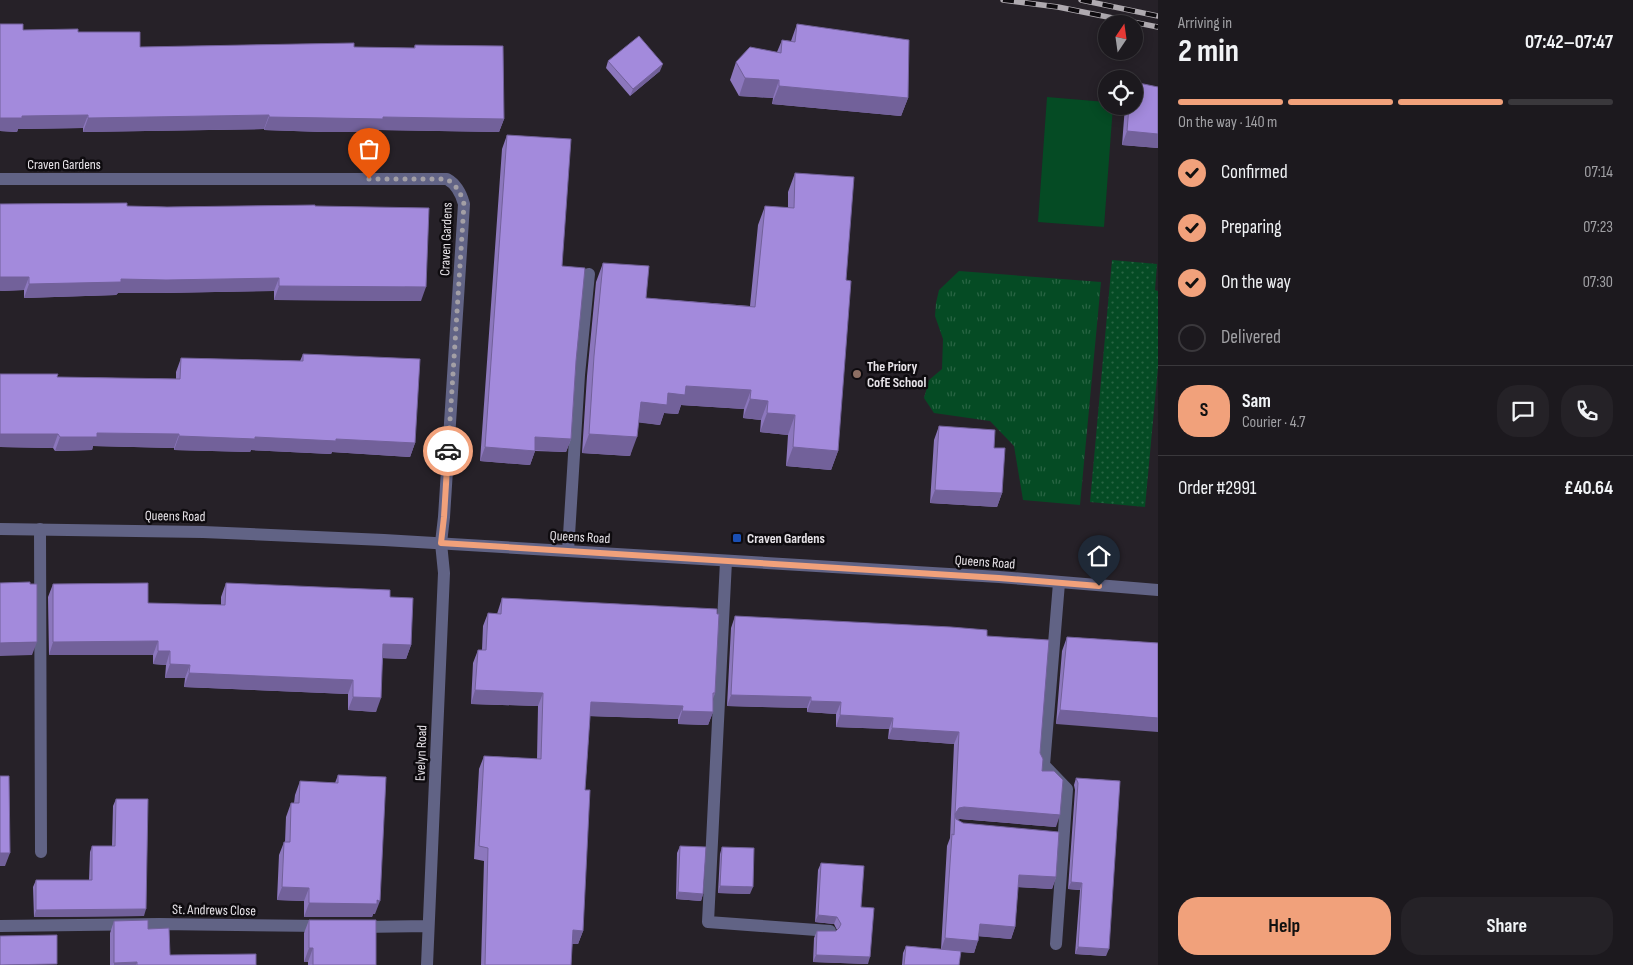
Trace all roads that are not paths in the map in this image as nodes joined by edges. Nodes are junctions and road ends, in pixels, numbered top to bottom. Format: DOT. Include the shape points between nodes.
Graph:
graph roads {
  1 [pos="0,179"];
  2 [pos="589,274"];
  3 [pos="40,529"];
  4 [pos="0,530"];
  5 [pos="441,543"];
  6 [pos="568,551"];
  7 [pos="726,561"];
  8 [pos="1059,583"];
  9 [pos="1158,590"];
  10 [pos="41,852"];
  11 [pos="0,926"];
  12 [pos="428,926"];
  13 [pos="830,931"];
  14 [pos="1056,944"];
  15 [pos="427,965"];
  1 -- 5 [label="street, Craven Gardens" via="446,179 452,182 464,204"];
  2 -- 6 [label="street"];
  3 -- 4 [label="street, Queens Road"];
  3 -- 5 [label="street, Queens Road" via="203,532"];
  3 -- 10 [label="street"];
  5 -- 6 [label="street, Queens Road"];
  5 -- 12 [label="street, Evelyn Road" via="444,573"];
  6 -- 7 [label="street, Queens Road"];
  7 -- 8 [label="street, Queens Road"];
  7 -- 13 [label="street" via="708,922"];
  8 -- 9 [label="street, Queens Road"];
  8 -- 14 [label="street" via="1044,765 1068,789 1059,835"];
  11 -- 12 [label="street, St. Andrews Close"];
  12 -- 15 [label="street, Evelyn Road"];
}
